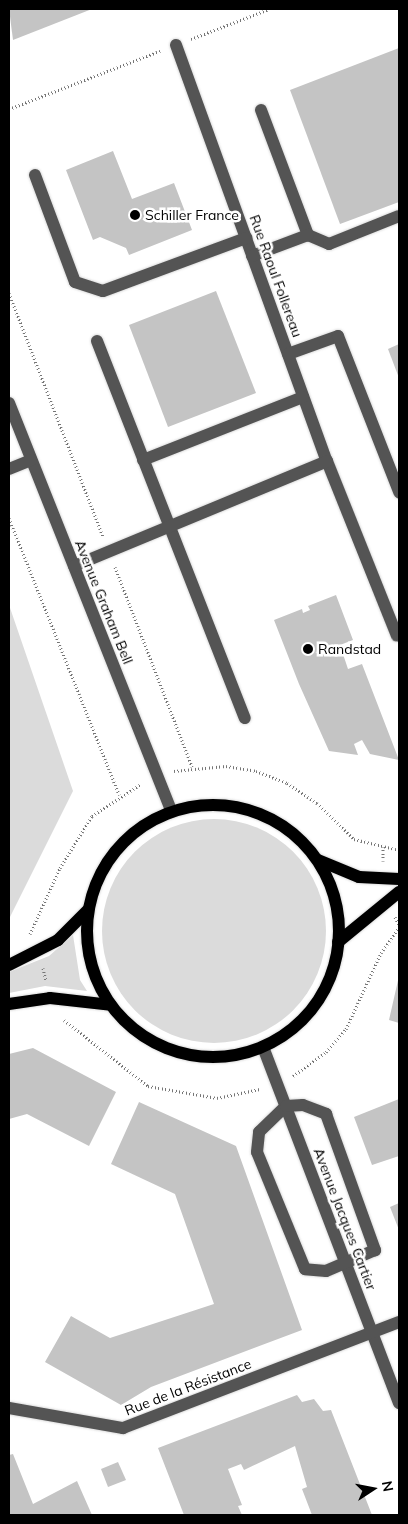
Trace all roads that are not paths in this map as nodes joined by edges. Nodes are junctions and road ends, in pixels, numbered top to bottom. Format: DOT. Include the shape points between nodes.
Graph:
graph roads {
  1 [pos="176,45"];
  2 [pos="261,110"];
  3 [pos="35,175"];
  4 [pos="399,216"];
  5 [pos="308,235"];
  6 [pos="246,238"];
  7 [pos="252,256"];
  8 [pos="98,341"];
  9 [pos="288,354"];
  10 [pos="303,397"];
  11 [pos="9,403"];
  12 [pos="31,460"];
  13 [pos="143,460"];
  14 [pos="327,461"];
  15 [pos="9,468"];
  16 [pos="399,492"];
  17 [pos="169,528"];
  18 [pos="74,566"];
  19 [pos="397,636"];
  20 [pos="245,718"];
  21 [pos="171,811"];
  22 [pos="318,860"];
  23 [pos="399,878"];
  24 [pos="399,892"];
  25 [pos="88,910"];
  26 [pos="338,942"];
  27 [pos="9,965"];
  28 [pos="9,1004"];
  29 [pos="111,1005"];
  30 [pos="263,1047"];
  31 [pos="286,1106"];
  32 [pos="347,1265"];
  33 [pos="399,1322"];
  34 [pos="373,1332"];
  35 [pos="399,1403"];
  36 [pos="9,1408"];
  1 -- 6 [label="street, Rue Raoul Follereau"];
  2 -- 5 [label="street"];
  3 -- 6 [label="street" via="75,282 103,292"];
  4 -- 5 [label="street" via="329,244"];
  5 -- 7 [label="street"];
  6 -- 7 [label="street, Rue Raoul Follereau"];
  7 -- 9 [label="street, Rue Raoul Follereau"];
  8 -- 13 [label="street"];
  9 -- 10 [label="street, Rue Raoul Follereau"];
  9 -- 16 [label="street" via="338,336"];
  10 -- 13 [label="street"];
  10 -- 14 [label="street, Rue Raoul Follereau"];
  11 -- 12 [label="street, Avenue Graham Bell"];
  12 -- 15 [label="street"];
  12 -- 18 [label="street, Avenue Graham Bell"];
  13 -- 17 [label="street"];
  14 -- 17 [label="street"];
  14 -- 19 [label="street, Rue Raoul Follereau"];
  17 -- 18 [label="street"];
  17 -- 20 [label="street"];
  18 -- 21 [label="street, Avenue Graham Bell"];
  21 -- 22 [label="main road" via="216,805 261,814 288,829"];
  21 -- 25 [label="main road" via="141,827 116,849 98,878"];
  22 -- 23 [label="main road" via="359,876"];
  22 -- 26 [label="main road" via="338,912"];
  24 -- 26 [label="main road"];
  25 -- 27 [label="main road" via="58,940"];
  25 -- 29 [label="main road" via="87,944 95,976"];
  26 -- 30 [label="main road" via="330,978 314,1006 292,1030"];
  28 -- 29 [label="main road" via="50,998"];
  29 -- 30 [label="main road" via="135,1030 164,1048 198,1057 232,1056"];
  30 -- 31 [label="street, Avenue Jacques Cartier"];
  31 -- 32 [label="street, Avenue Jacques Cartier"];
  31 -- 32 [label="street" via="303,1105 326,1114 375,1250"];
  31 -- 32 [label="street" via="259,1132 257,1152 305,1269 326,1271"];
  32 -- 34 [label="street, Avenue Jacques Cartier"];
  33 -- 34 [label="street, Rue de la Résistance"];
  34 -- 35 [label="street, Avenue Jacques Cartier"];
  34 -- 36 [label="street, Rue de la Résistance" via="123,1428"];
}
